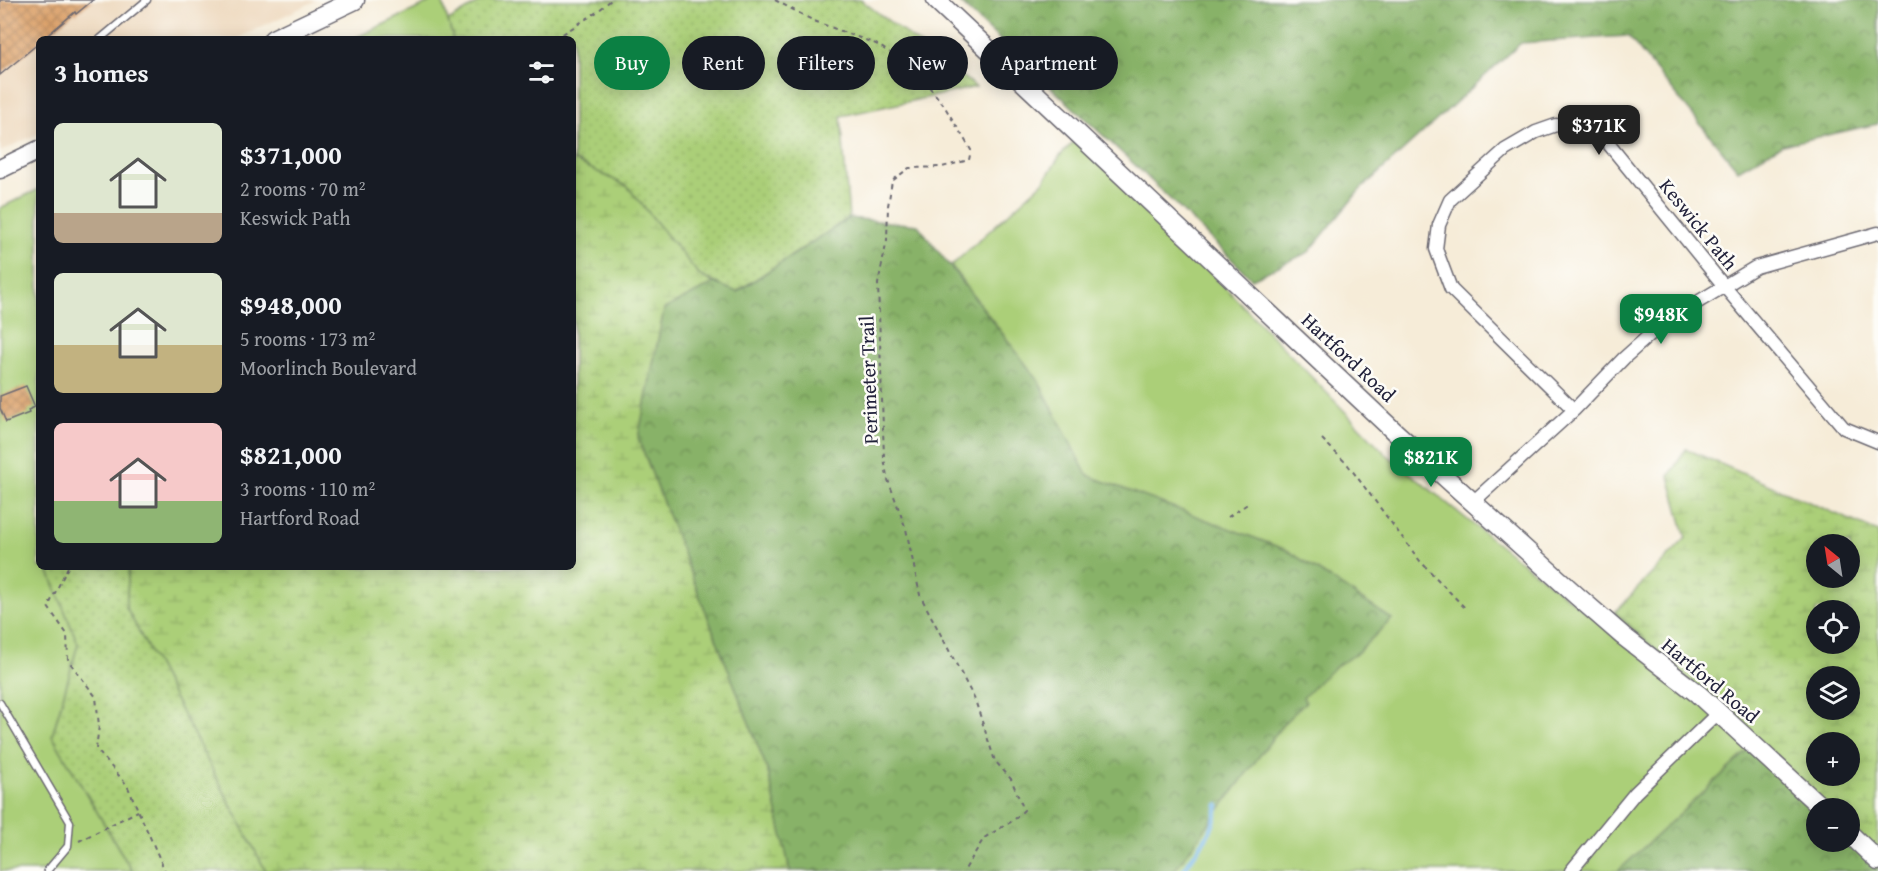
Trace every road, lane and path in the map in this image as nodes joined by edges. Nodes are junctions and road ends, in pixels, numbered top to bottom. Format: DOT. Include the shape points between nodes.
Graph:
graph roads {
  1 [pos="147,0"];
  2 [pos="355,0"];
  3 [pos="611,0"];
  4 [pos="775,0"];
  5 [pos="936,0"];
  6 [pos="104,36"];
  7 [pos="279,36"];
  8 [pos="560,36"];
  9 [pos="36,151"];
  10 [pos="0,169"];
  11 [pos="1878,233"];
  12 [pos="1724,286"];
  13 [pos="1574,410"];
  14 [pos="1322,439"];
  15 [pos="1878,442"];
  16 [pos="1473,502"];
  17 [pos="1249,503"];
  18 [pos="1228,517"];
  19 [pos="66,570"];
  20 [pos="1465,608"];
  21 [pos="0,703"];
  22 [pos="1718,713"];
  23 [pos="1811,798"];
  24 [pos="138,811"];
  25 [pos="1860,844"];
  26 [pos="68,846"];
  27 [pos="1878,861"];
  28 [pos="47,871"];
  29 [pos="165,871"];
  30 [pos="963,871"];
  31 [pos="1571,871"];
  1 -- 6 [label="lane"];
  2 -- 7 [label="street"];
  3 -- 8 [label="path"];
  4 -- 30 [label="path, Perimeter Trail" via="814,21 876,44 913,67 943,104 971,150 969,160 942,167 909,168 892,181 878,284 886,477 906,529 920,595 975,700 995,761 1011,779 1024,810 984,838"];
  5 -- 16 [label="street, Hartford Road"];
  9 -- 10 [label="street"];
  11 -- 12 [label="street" via="1756,267"];
  12 -- 13 [label="street" via="1664,323"];
  12 -- 13 [label="street, Keswick Path" via="1607,142 1583,130 1556,125 1505,150 1450,200 1439,225 1436,249 1451,290"];
  12 -- 15 [label="street, Keswick Path" via="1844,428"];
  13 -- 16 [label="street"];
  14 -- 20 [label="path" via="1348,465 1420,561"];
  16 -- 22 [label="street, Hartford Road" via="1576,596"];
  17 -- 18 [label="path"];
  19 -- 24 [label="path" via="48,607 67,634 68,660 96,696 96,749 127,785"];
  21 -- 26 [label="lane" via="70,822"];
  22 -- 23 [label="street, Hartford Road"];
  22 -- 31 [label="street" via="1635,794"];
  24 -- 26 [label="path"];
  24 -- 29 [label="path"];
  25 -- 27 [label="street"];
  26 -- 28 [label="lane"];
}
